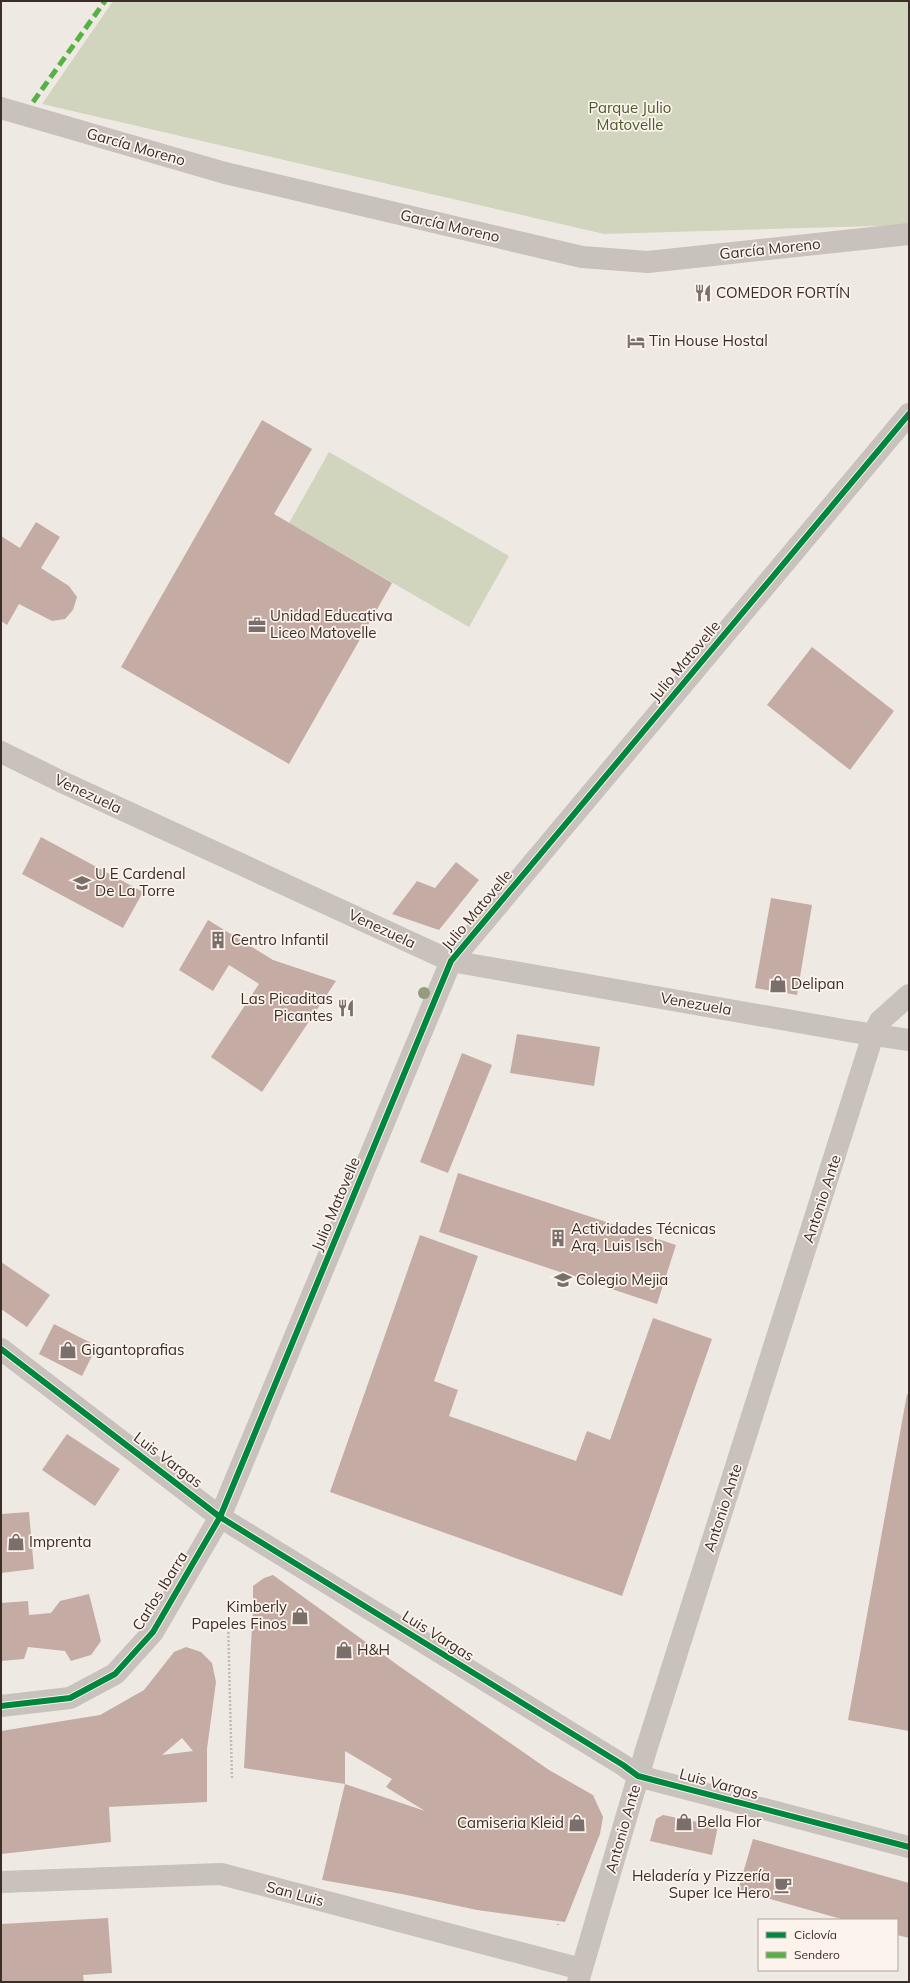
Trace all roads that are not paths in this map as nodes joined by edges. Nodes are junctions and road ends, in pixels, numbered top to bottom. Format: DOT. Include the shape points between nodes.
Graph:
graph roads {
  1 [pos="1,108"];
  2 [pos="909,234"];
  3 [pos="909,414"];
  4 [pos="1,752"];
  5 [pos="451,961"];
  6 [pos="909,995"];
  7 [pos="873,1035"];
  8 [pos="909,1040"];
  9 [pos="1,1349"];
  10 [pos="220,1516"];
  11 [pos="1,1706"];
  12 [pos="638,1776"];
  13 [pos="909,1847"];
  14 [pos="1,1882"];
  15 [pos="580,1976"];
  1 -- 2 [label="street, García Moreno" via="225,173 582,257 648,262"];
  3 -- 5 [label="street, Julio Matovelle"];
  4 -- 5 [label="street, Venezuela" via="67,785"];
  5 -- 7 [label="street, Venezuela"];
  5 -- 10 [label="street, Julio Matovelle"];
  6 -- 7 [label="street, Antonio Ante" via="880,1022"];
  7 -- 8 [label="street, Venezuela"];
  7 -- 12 [label="street, Antonio Ante"];
  9 -- 10 [label="street, Luis Vargas"];
  10 -- 11 [label="street, Carlos Ibarra" via="153,1632 115,1674 70,1698"];
  10 -- 12 [label="street, Luis Vargas"];
  12 -- 13 [label="street, Luis Vargas"];
  12 -- 15 [label="street, Antonio Ante"];
  14 -- 15 [label="street, San Luis" via="221,1874"];
}
